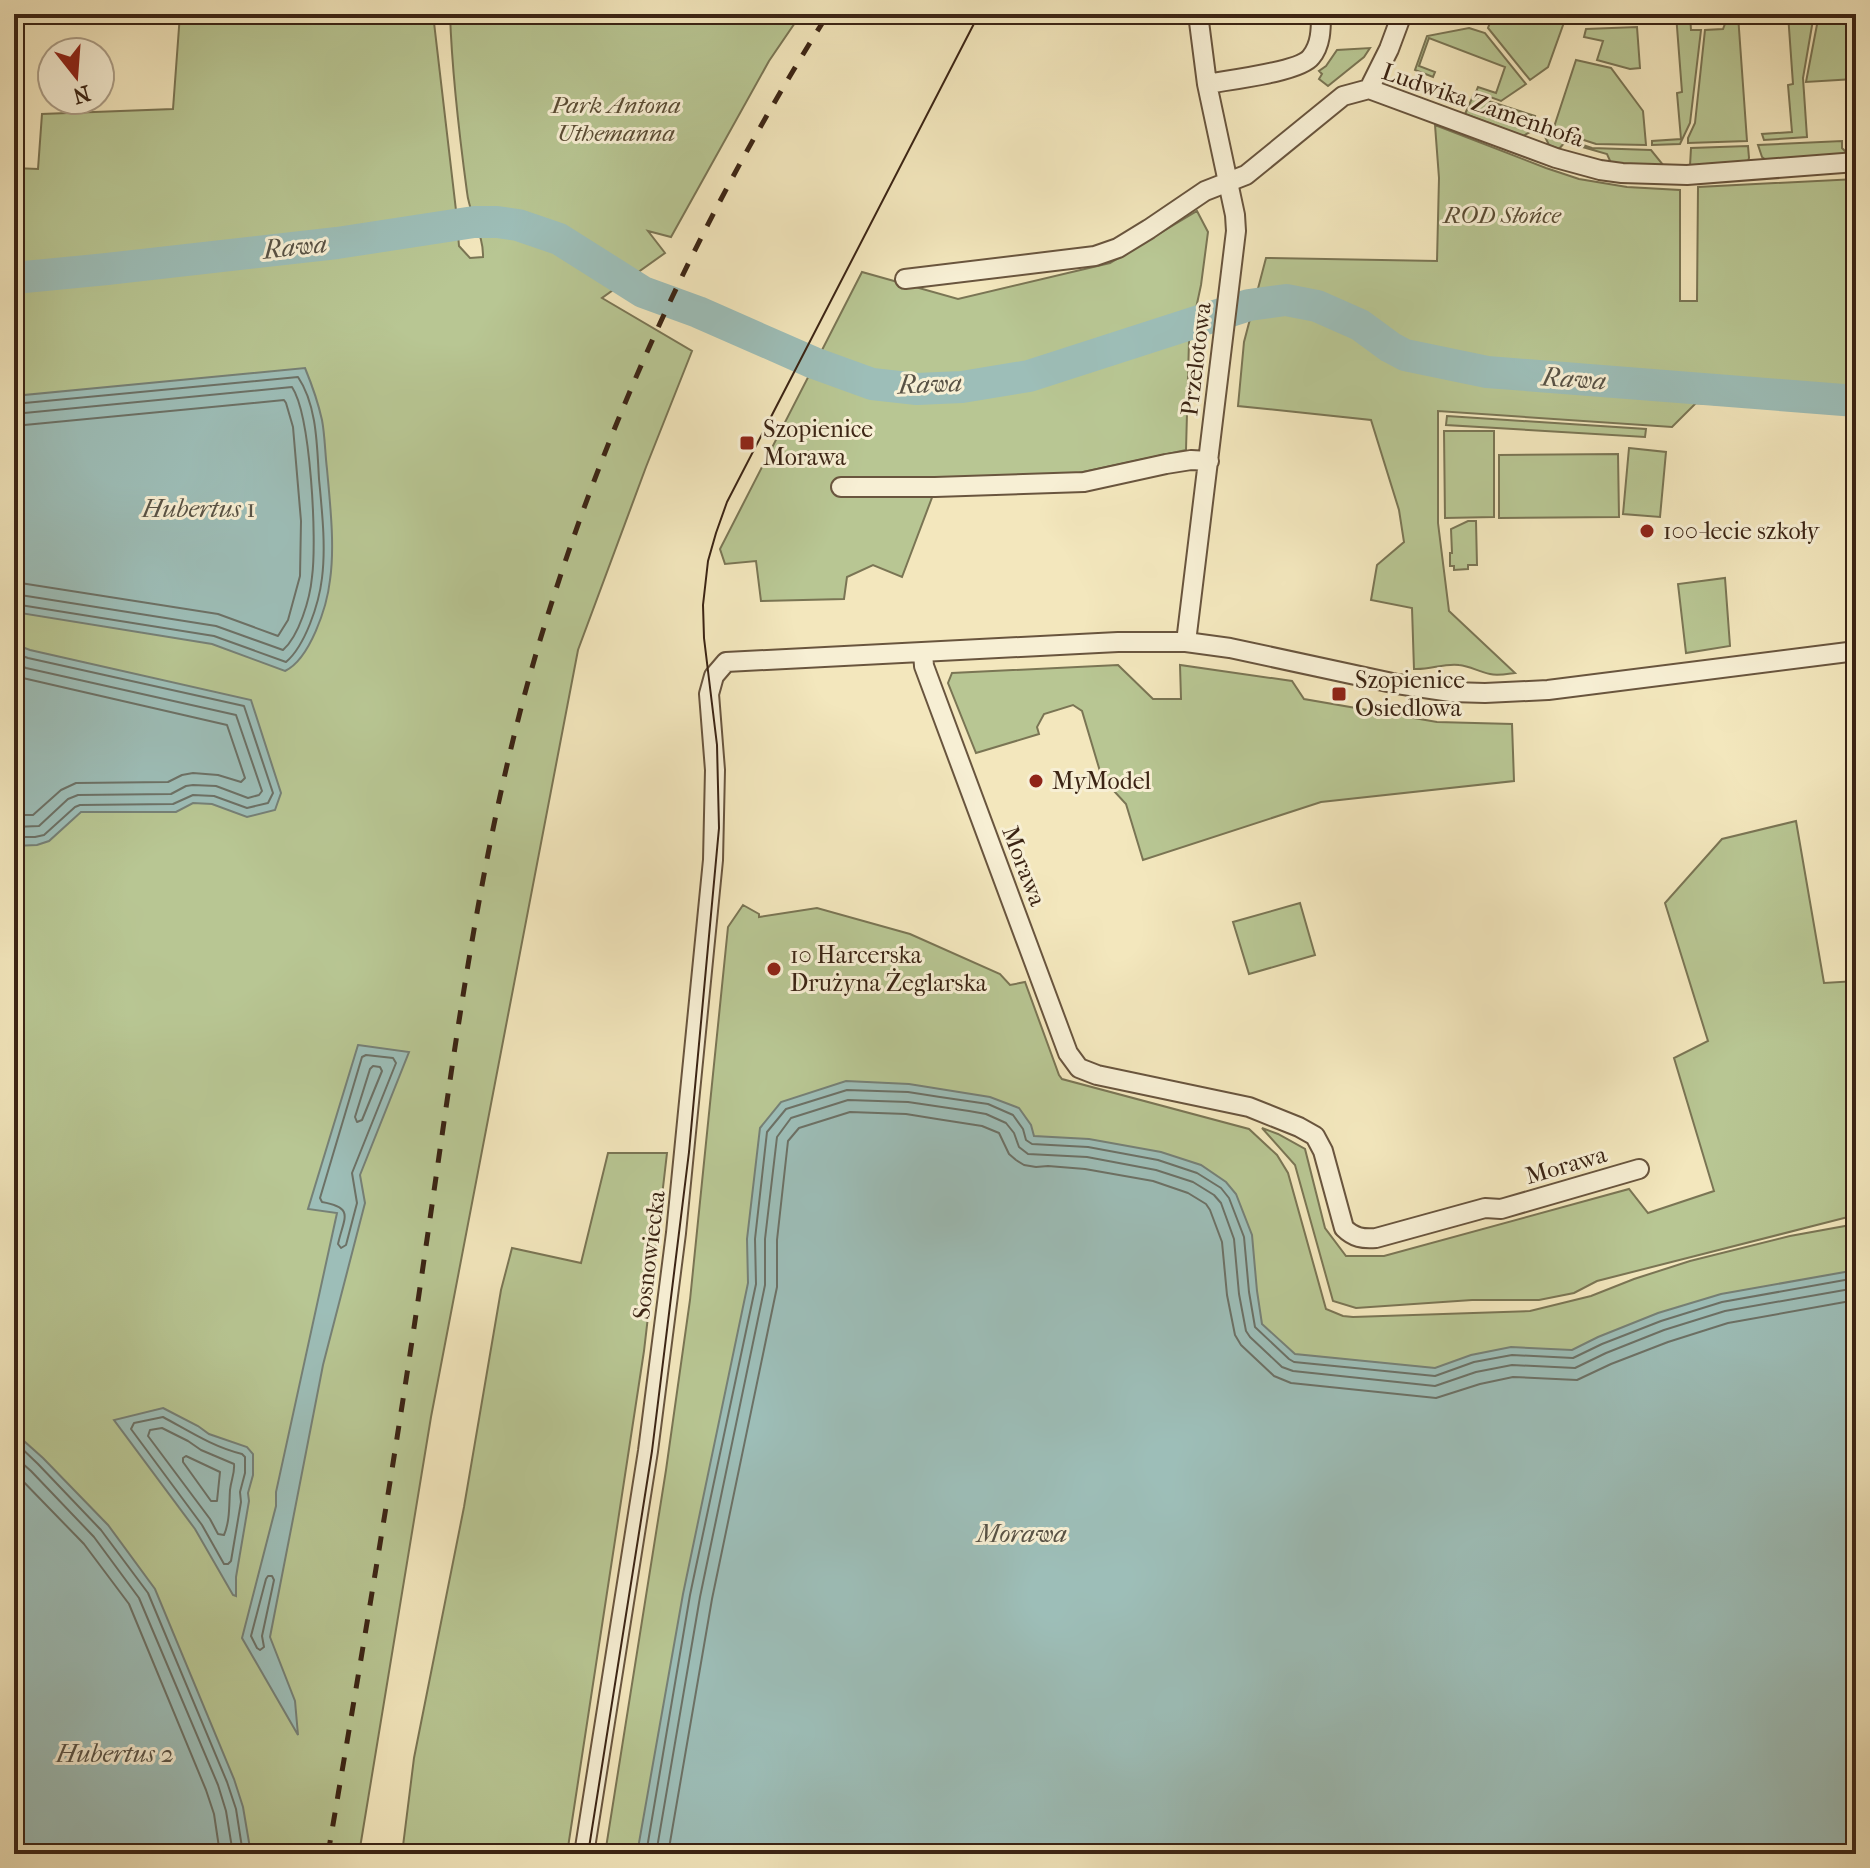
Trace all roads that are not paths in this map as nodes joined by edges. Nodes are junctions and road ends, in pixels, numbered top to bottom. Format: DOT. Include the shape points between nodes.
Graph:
graph roads {
  1 [pos="1198,14"];
  2 [pos="1321,14"];
  3 [pos="1402,14"];
  4 [pos="1207,84"];
  5 [pos="1369,89"];
  6 [pos="1856,162"];
  7 [pos="1228,182"];
  8 [pos="905,279"];
  9 [pos="1209,461"];
  10 [pos="841,487"];
  11 [pos="1186,642"];
  12 [pos="1856,651"];
  13 [pos="923,652"];
  14 [pos="1639,1169"];
  15 [pos="584,1854"];
  1 -- 4 [label="street, Przelotowa"];
  2 -- 4 [label="street" via="1317,49 1309,60 1289,69"];
  3 -- 5 [label="street"];
  4 -- 7 [label="street, Przelotowa"];
  5 -- 6 [label="street, Ludwika Zamenhofa" via="1545,154 1622,173 1687,175"];
  5 -- 7 [label="street, Ludwika Zamenhofa" via="1343,96 1246,175"];
  7 -- 8 [label="street, Ludwika Zamenhofa" via="1205,191 1118,248 1095,256"];
  7 -- 9 [label="street, Przelotowa" via="1236,225"];
  9 -- 10 [label="street" via="1166,464 1084,482"];
  9 -- 11 [label="street, Przelotowa"];
  11 -- 12 [label="street" via="1397,684 1476,693 1548,690"];
  11 -- 13 [label="street"];
  13 -- 14 [label="street, Morawa" via="1068,1053 1079,1068 1249,1107 1315,1136 1344,1228 1363,1239 1485,1208 1501,1209"];
  13 -- 15 [label="street, Sosnowiecka" via="726,662 714,676 709,694 714,852 685,1152 633,1556"];
}
